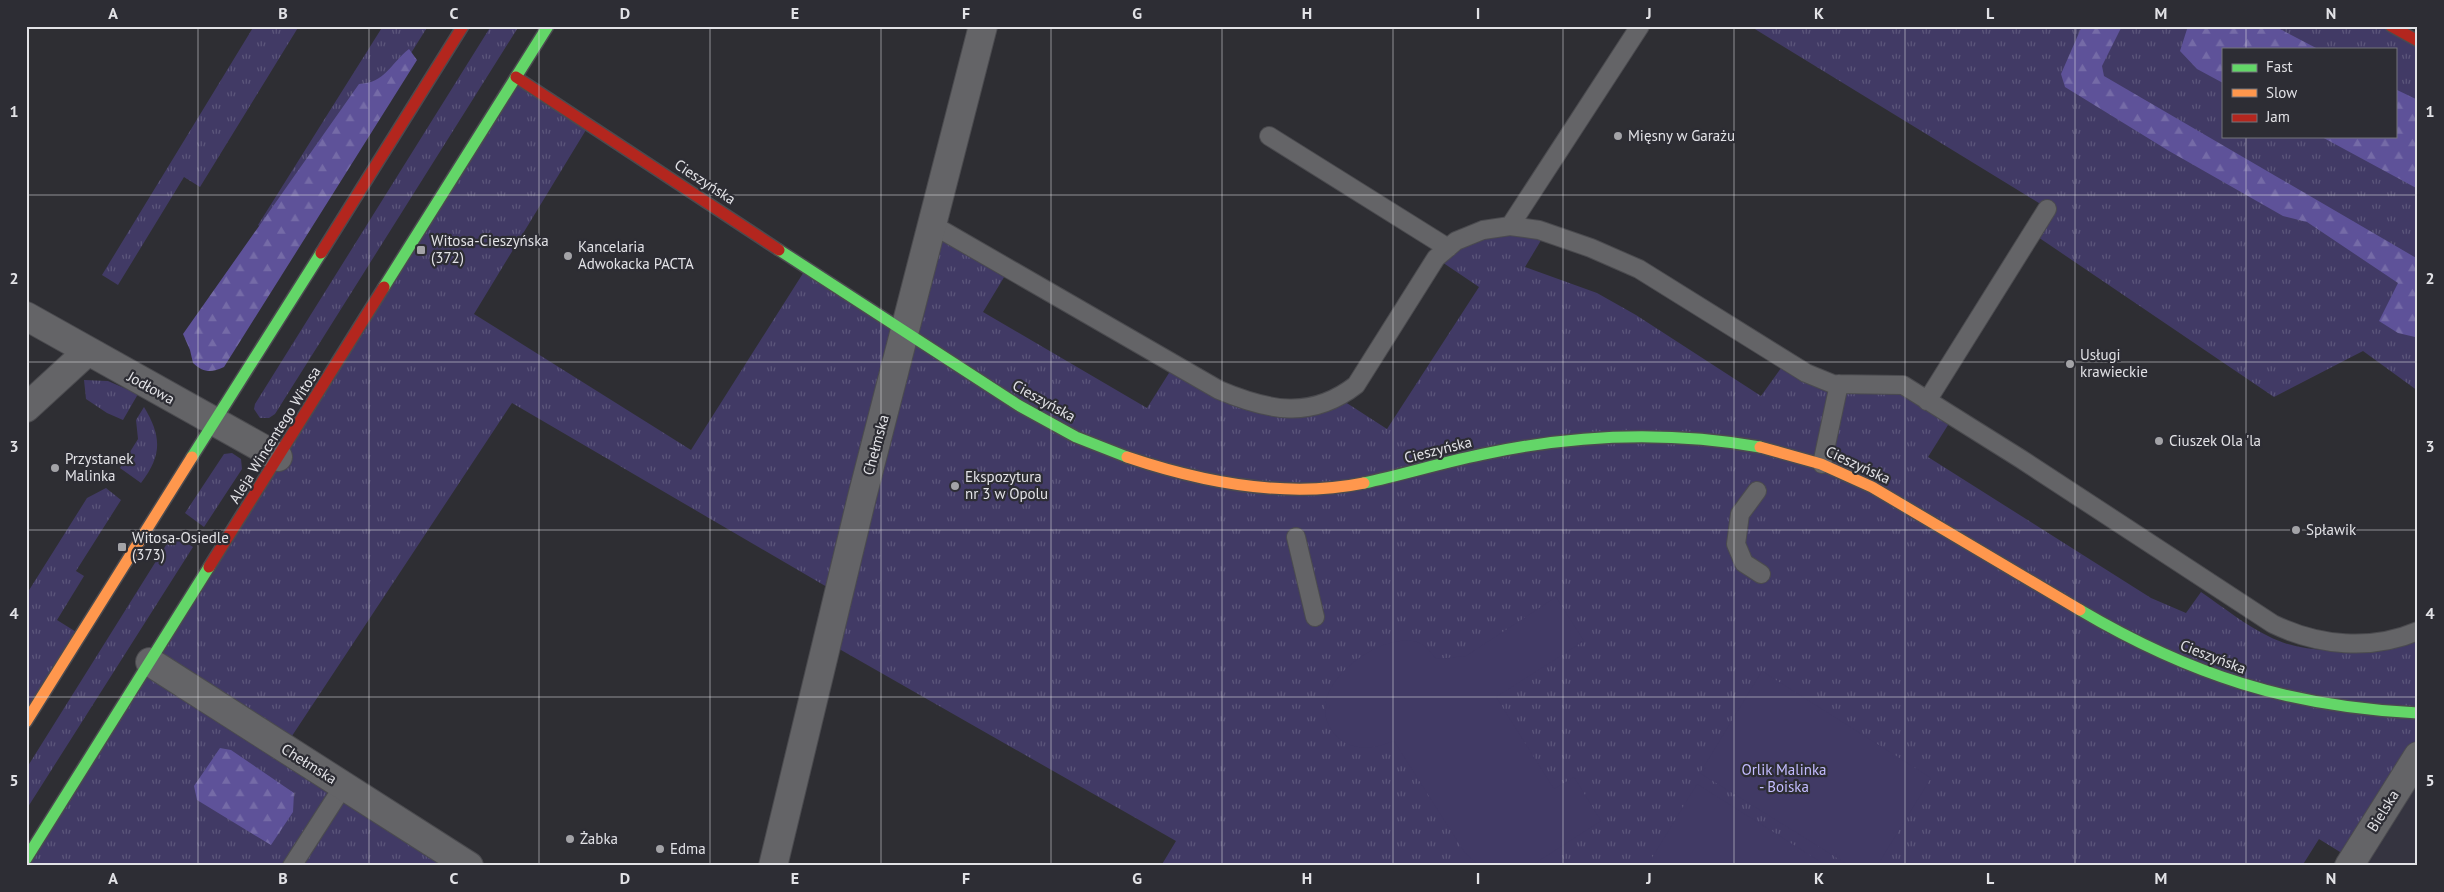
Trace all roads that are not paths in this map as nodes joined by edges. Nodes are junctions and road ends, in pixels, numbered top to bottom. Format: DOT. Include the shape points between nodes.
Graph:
graph roads {
  1 [pos="463,26"];
  2 [pos="548,26"];
  3 [pos="983,26"];
  4 [pos="1640,26"];
  5 [pos="2391,26"];
  6 [pos="2418,41"];
  7 [pos="516,77"];
  8 [pos="1268,136"];
  9 [pos="2047,209"];
  10 [pos="933,225"];
  11 [pos="1510,226"];
  12 [pos="1448,248"];
  13 [pos="26,316"];
  14 [pos="906,331"];
  15 [pos="87,352"];
  16 [pos="1839,384"];
  17 [pos="1927,401"];
  18 [pos="26,408"];
  19 [pos="214,422"];
  20 [pos="278,458"];
  21 [pos="1822,464"];
  22 [pos="1757,491"];
  23 [pos="1296,538"];
  24 [pos="1761,574"];
  25 [pos="1315,617"];
  26 [pos="2418,630"];
  27 [pos="150,662"];
  28 [pos="2418,713"];
  29 [pos="26,722"];
  30 [pos="2418,756"];
  31 [pos="344,785"];
  32 [pos="26,859"];
  33 [pos="292,866"];
  34 [pos="469,866"];
  35 [pos="773,866"];
  36 [pos="2349,866"];
  1 -- 19 [label="street"];
  2 -- 7 [label="street, Aleja Wincentego Witosa"];
  3 -- 10 [label="street, Chełmska"];
  4 -- 11 [label="lane"];
  5 -- 6 [label="street"];
  7 -- 14 [label="street, Cieszyńska"];
  7 -- 20 [label="street, Aleja Wincentego Witosa"];
  8 -- 12 [label="lane"];
  9 -- 17 [label="lane"];
  10 -- 12 [label="lane" via="1219,390 1249,402 1285,408 1310,408 1339,398 1356,385 1436,258"];
  10 -- 14 [label="street, Chełmska"];
  11 -- 12 [label="lane" via="1483,230 1456,241"];
  11 -- 16 [label="lane" via="1539,230 1639,269 1806,373"];
  13 -- 15 [label="street, Jodłowa"];
  14 -- 21 [label="street, Cieszyńska" via="995,391 1090,443 1140,461 1232,482 1316,489 1355,485 1489,453 1599,437 1723,440"];
  14 -- 35 [label="street, Chełmska" via="860,504"];
  15 -- 18 [label="street"];
  15 -- 19 [label="street, Jodłowa"];
  16 -- 17 [label="lane" via="1903,385"];
  16 -- 21 [label="lane"];
  17 -- 26 [label="lane" via="2273,624 2297,636 2347,645 2405,636"];
  19 -- 20 [label="street, Jodłowa"];
  19 -- 29 [label="street"];
  20 -- 27 [label="street, Aleja Wincentego Witosa"];
  21 -- 28 [label="street, Cieszyńska" via="1904,504 2116,630 2204,672 2306,702 2373,712"];
  22 -- 24 [label="lane" via="1740,514 1736,544 1744,563"];
  23 -- 25 [label="lane"];
  27 -- 31 [label="street, Chełmska"];
  27 -- 32 [label="street, Aleja Wincentego Witosa"];
  30 -- 36 [label="street, Bielska"];
  31 -- 33 [label="lane"];
  31 -- 34 [label="street, Chełmska"];
}
